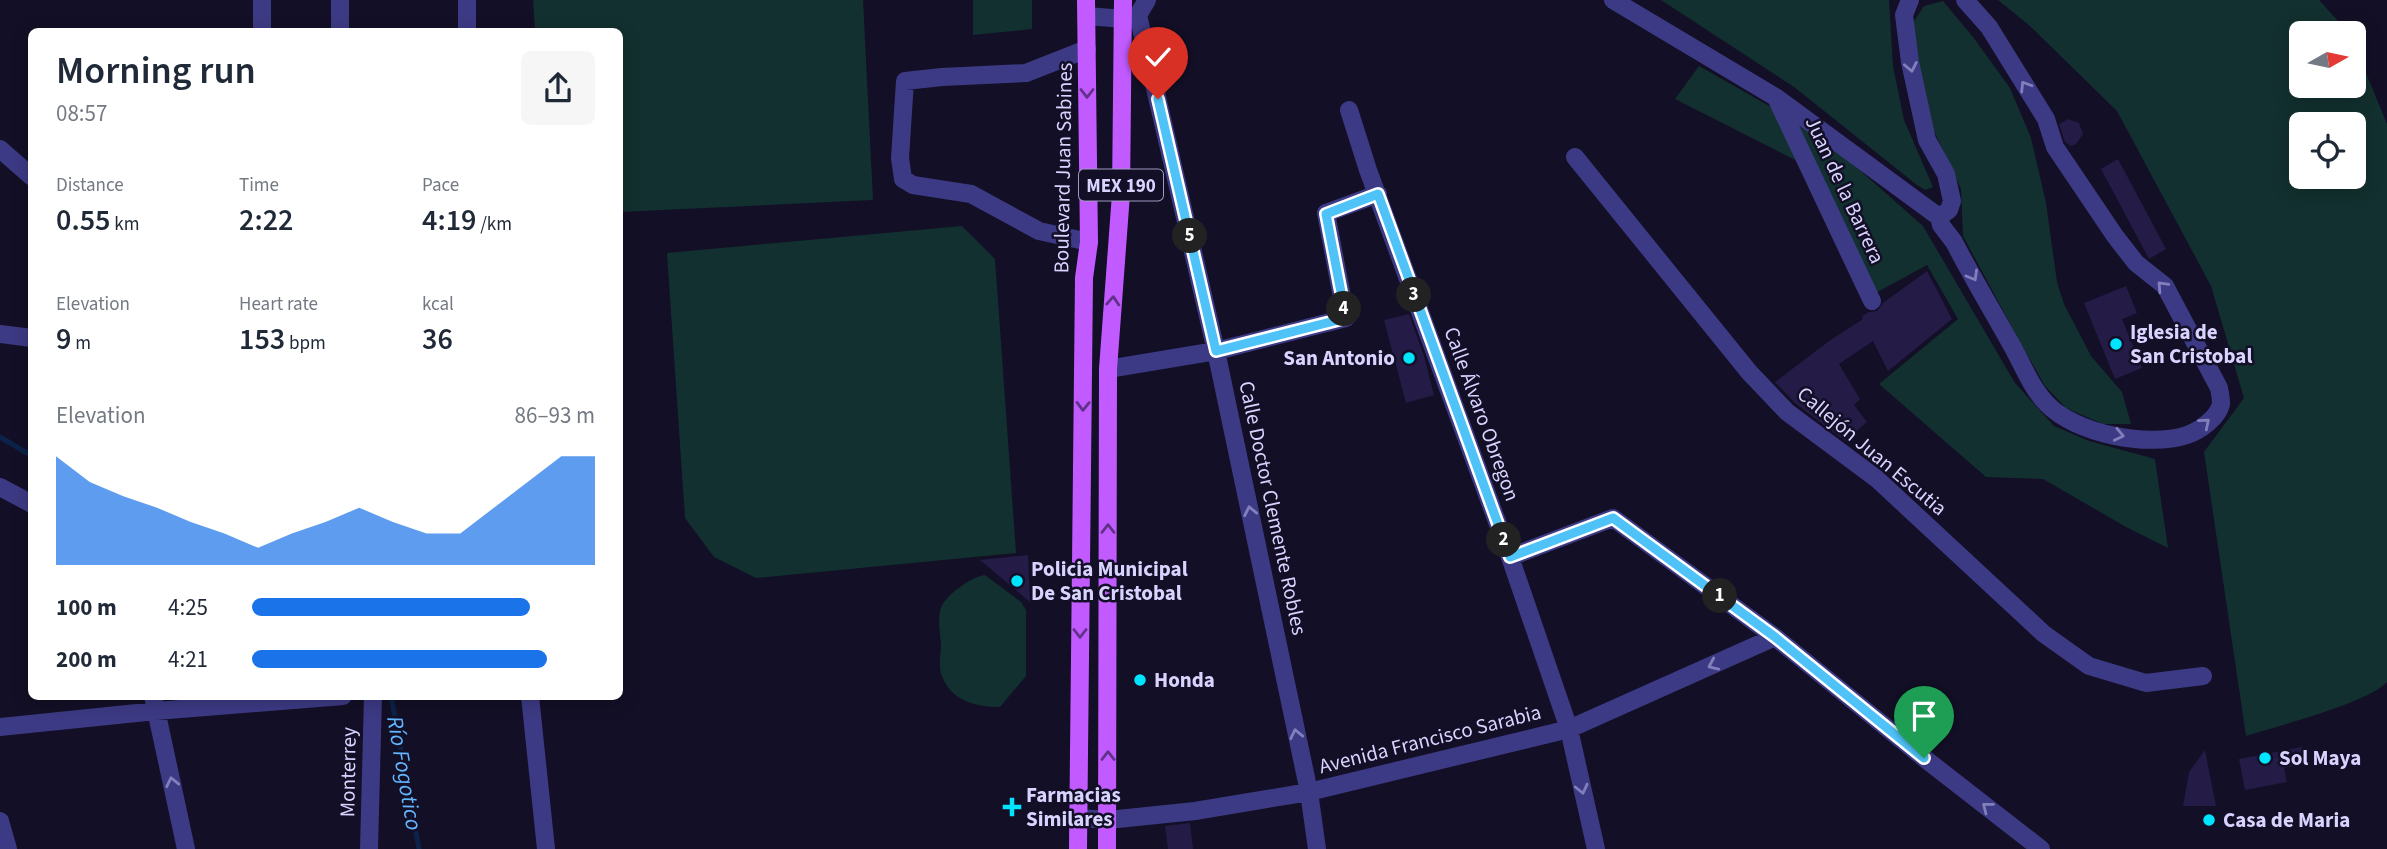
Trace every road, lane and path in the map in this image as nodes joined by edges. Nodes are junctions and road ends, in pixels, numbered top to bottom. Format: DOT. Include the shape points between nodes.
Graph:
graph roads {
  1 [pos="262,0"];
  2 [pos="340,0"];
  3 [pos="467,0"];
  4 [pos="1123,0"];
  5 [pos="1613,0"];
  6 [pos="1910,0"];
  7 [pos="1965,0"];
  8 [pos="1087,8"];
  9 [pos="1136,11"];
  10 [pos="262,28"];
  11 [pos="340,28"];
  12 [pos="467,28"];
  13 [pos="1087,49"];
  14 [pos="1777,98"];
  15 [pos="1349,110"];
  16 [pos="1,151"];
  17 [pos="1575,157"];
  18 [pos="28,174"];
  19 [pos="1378,194"];
  20 [pos="1939,217"];
  21 [pos="1088,242"];
  22 [pos="1872,301"];
  23 [pos="0,334"];
  24 [pos="28,338"];
  25 [pos="1216,351"];
  26 [pos="1108,369"];
  27 [pos="0,486"];
  28 [pos="28,502"];
  29 [pos="1510,557"];
  30 [pos="1775,637"];
  31 [pos="2203,676"];
  32 [pos="249,700"];
  33 [pos="373,700"];
  34 [pos="531,700"];
  35 [pos="155,704"];
  36 [pos="0,726"];
  37 [pos="1569,729"];
  38 [pos="1309,792"];
  39 [pos="1079,818"];
  40 [pos="1108,820"];
  41 [pos="0,821"];
  42 [pos="8,849"];
  43 [pos="187,849"];
  44 [pos="369,849"];
  45 [pos="546,849"];
  46 [pos="1078,849"];
  47 [pos="1107,849"];
  48 [pos="1317,849"];
  49 [pos="1596,849"];
  50 [pos="2042,849"];
  1 -- 10 [label="street"];
  2 -- 11 [label="street"];
  3 -- 12 [label="street"];
  4 -- 9 [label="main road, MEX 190"];
  5 -- 14 [label="street"];
  6 -- 20 [label="street, one-way" via="1904,15 1910,62 1927,139 1945,174 1952,201"];
  20 -- 7 [label="street, one-way" via="2046,404 2068,420 2094,430 2142,440 2170,441 2193,433 2213,418 2221,405 2219,388 2165,286 2136,263 2115,236 2055,147 2046,119 1989,27"];
  8 -- 9 [label="street"];
  8 -- 13 [label="main road, Boulevard Juan Sabines / MEX 190"];
  9 -- 25 [label="street, Calle Doctor Clemente Robles"];
  26 -- 9 [label="main road, MEX 190, one-way"];
  13 -- 21 [label="main road, Boulevard Juan Sabines / MEX 190, one-way"];
  13 -- 21 [label="street" via="1026,73 905,81 900,158 903,179 913,185 971,194 1040,231"];
  14 -- 20 [label="street"];
  14 -- 22 [label="street, Juan de la Barrera"];
  15 -- 19 [label="street, Calle Álvaro Obregon"];
  16 -- 18 [label="street"];
  17 -- 31 [label="street, Callejón Juan Escutia" via="1787,412 1877,479 2044,634 2089,666 2146,683"];
  19 -- 25 [label="street" via="1326,214 1346,318"];
  19 -- 29 [label="street, Calle Álvaro Obregon"];
  21 -- 39 [label="main road, Boulevard Juan Sabines / MEX 190, one-way"];
  23 -- 24 [label="street"];
  25 -- 26 [label="street"];
  38 -- 25 [label="street, Calle Doctor Clemente Robles, one-way"];
  40 -- 26 [label="main road, MEX 190, one-way"];
  27 -- 28 [label="street"];
  29 -- 30 [label="street" via="1613,518"];
  29 -- 37 [label="street, Calle Álvaro Obregon"];
  30 -- 37 [label="street, Avenida Francisco Sarabia, one-way"];
  50 -- 30 [label="street, one-way"];
  32 -- 35 [label="street"];
  33 -- 44 [label="street, Monterrey"];
  34 -- 45 [label="street"];
  35 -- 36 [label="street"];
  43 -- 35 [label="street, one-way"];
  37 -- 38 [label="street, Avenida Francisco Sarabia"];
  37 -- 49 [label="street, Calle Álvaro Obregon, one-way"];
  38 -- 40 [label="street, Avenida Francisco Sarabia"];
  38 -- 48 [label="street, Calle Doctor Clemente Robles"];
  39 -- 40 [label="street, Avenida Francisco Sarabia"];
  39 -- 46 [label="main road, MEX 190"];
  40 -- 47 [label="main road, MEX 190"];
  41 -- 42 [label="street"];
}
